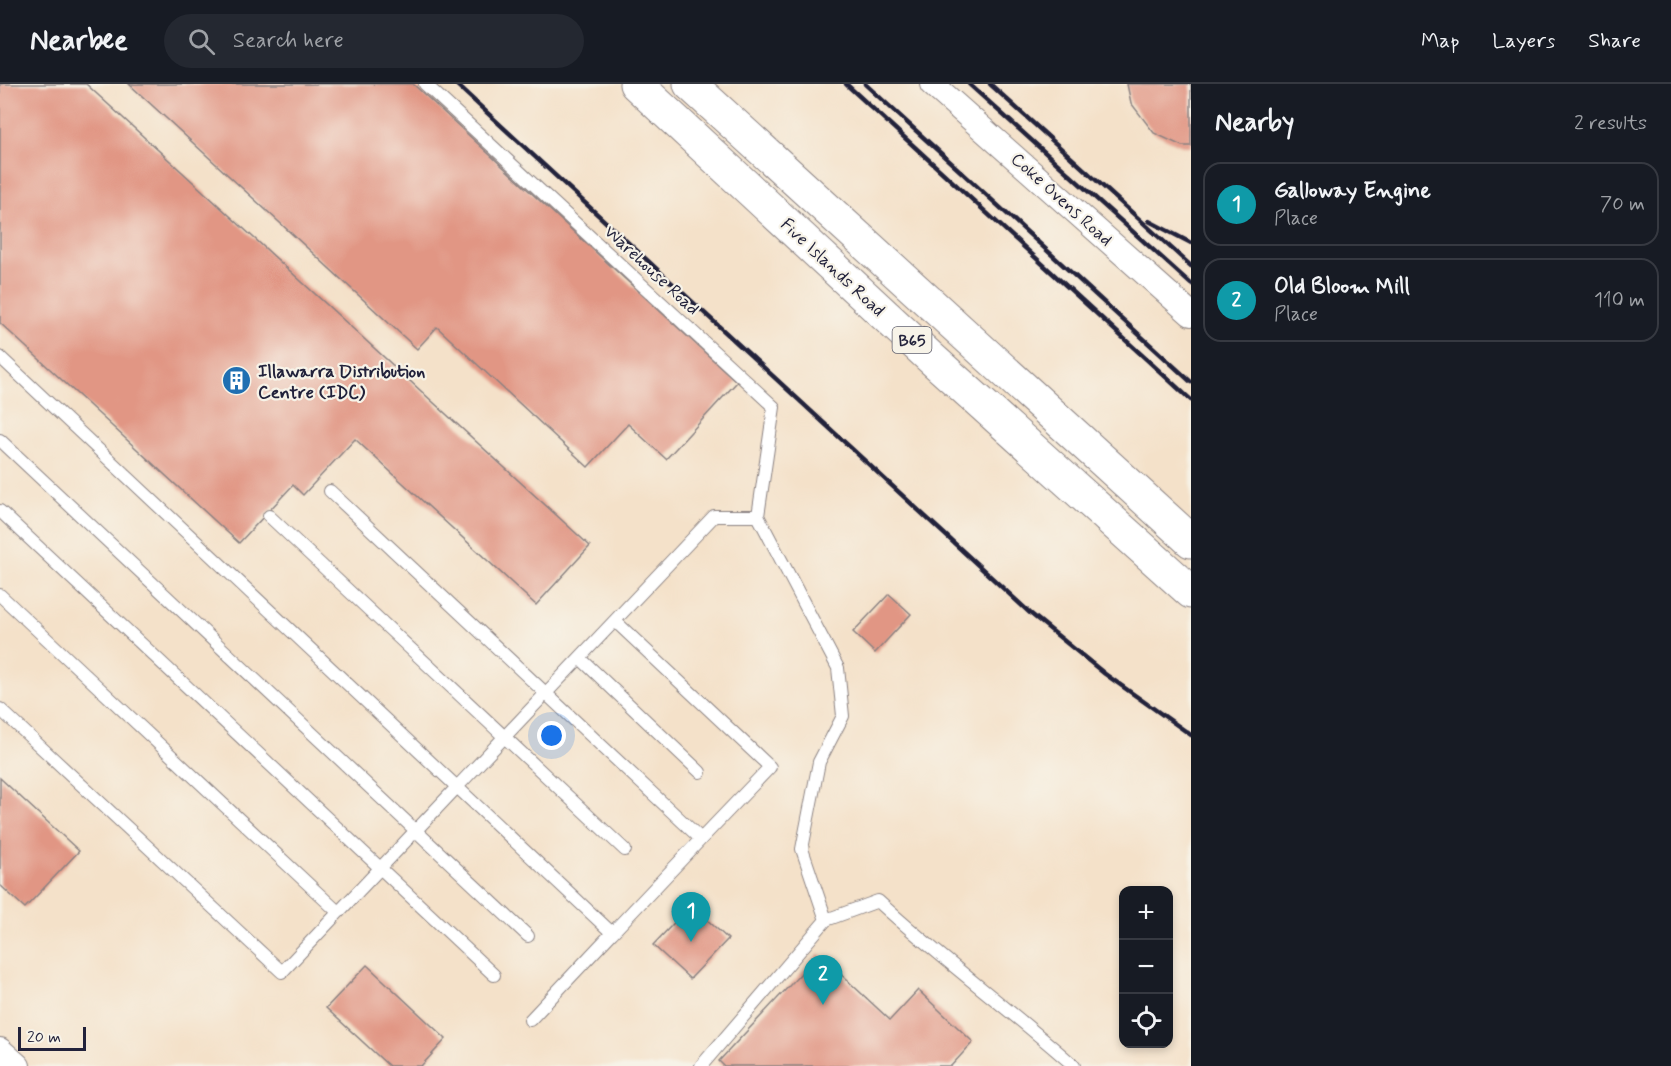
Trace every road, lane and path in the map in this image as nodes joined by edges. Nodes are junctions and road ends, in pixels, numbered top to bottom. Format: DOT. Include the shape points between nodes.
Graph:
graph roads {
  1 [pos="425,84"];
  2 [pos="636,84"];
  3 [pos="690,84"];
  4 [pos="932,84"];
  5 [pos="1191,314"];
  6 [pos="0,357"];
  7 [pos="0,440"];
  8 [pos="330,491"];
  9 [pos="0,511"];
  10 [pos="269,516"];
  11 [pos="758,516"];
  12 [pos="1191,541"];
  13 [pos="1191,592"];
  14 [pos="0,595"];
  15 [pos="615,621"];
  16 [pos="580,658"];
  17 [pos="546,694"];
  18 [pos="0,709"];
  19 [pos="504,737"];
  20 [pos="700,772"];
  21 [pos="457,787"];
  22 [pos="416,831"];
  23 [pos="701,839"];
  24 [pos="625,850"];
  25 [pos="380,868"];
  26 [pos="338,912"];
  27 [pos="826,920"];
  28 [pos="612,933"];
  29 [pos="528,936"];
  30 [pos="494,975"];
  31 [pos="530,1020"];
  32 [pos="0,1050"];
  33 [pos="18,1066"];
  34 [pos="701,1066"];
  35 [pos="1074,1066"];
  1 -- 11 [label="lane, Warehouse Road" via="774,406"];
  2 -- 13 [label="main road, Five Islands Road / B65"];
  3 -- 12 [label="main road, B65"];
  4 -- 5 [label="street, Coke Ovens Road"];
  6 -- 21 [label="lane"];
  7 -- 22 [label="lane"];
  8 -- 17 [label="lane"];
  9 -- 25 [label="lane"];
  10 -- 19 [label="lane"];
  11 -- 15 [label="lane" via="714,516"];
  11 -- 27 [label="lane" via="838,668 843,716 819,762 802,849"];
  14 -- 26 [label="lane"];
  15 -- 16 [label="lane"];
  15 -- 23 [label="lane" via="770,767"];
  16 -- 17 [label="lane"];
  16 -- 20 [label="lane"];
  17 -- 19 [label="lane"];
  17 -- 23 [label="lane"];
  18 -- 26 [label="lane" via="282,972"];
  19 -- 21 [label="lane"];
  19 -- 24 [label="lane"];
  21 -- 22 [label="lane"];
  21 -- 28 [label="lane"];
  22 -- 25 [label="lane"];
  22 -- 29 [label="lane"];
  23 -- 28 [label="lane"];
  25 -- 26 [label="lane"];
  25 -- 30 [label="lane"];
  27 -- 34 [label="lane"];
  27 -- 35 [label="lane" via="878,901"];
  28 -- 31 [label="lane"];
  32 -- 33 [label="street"];
}
